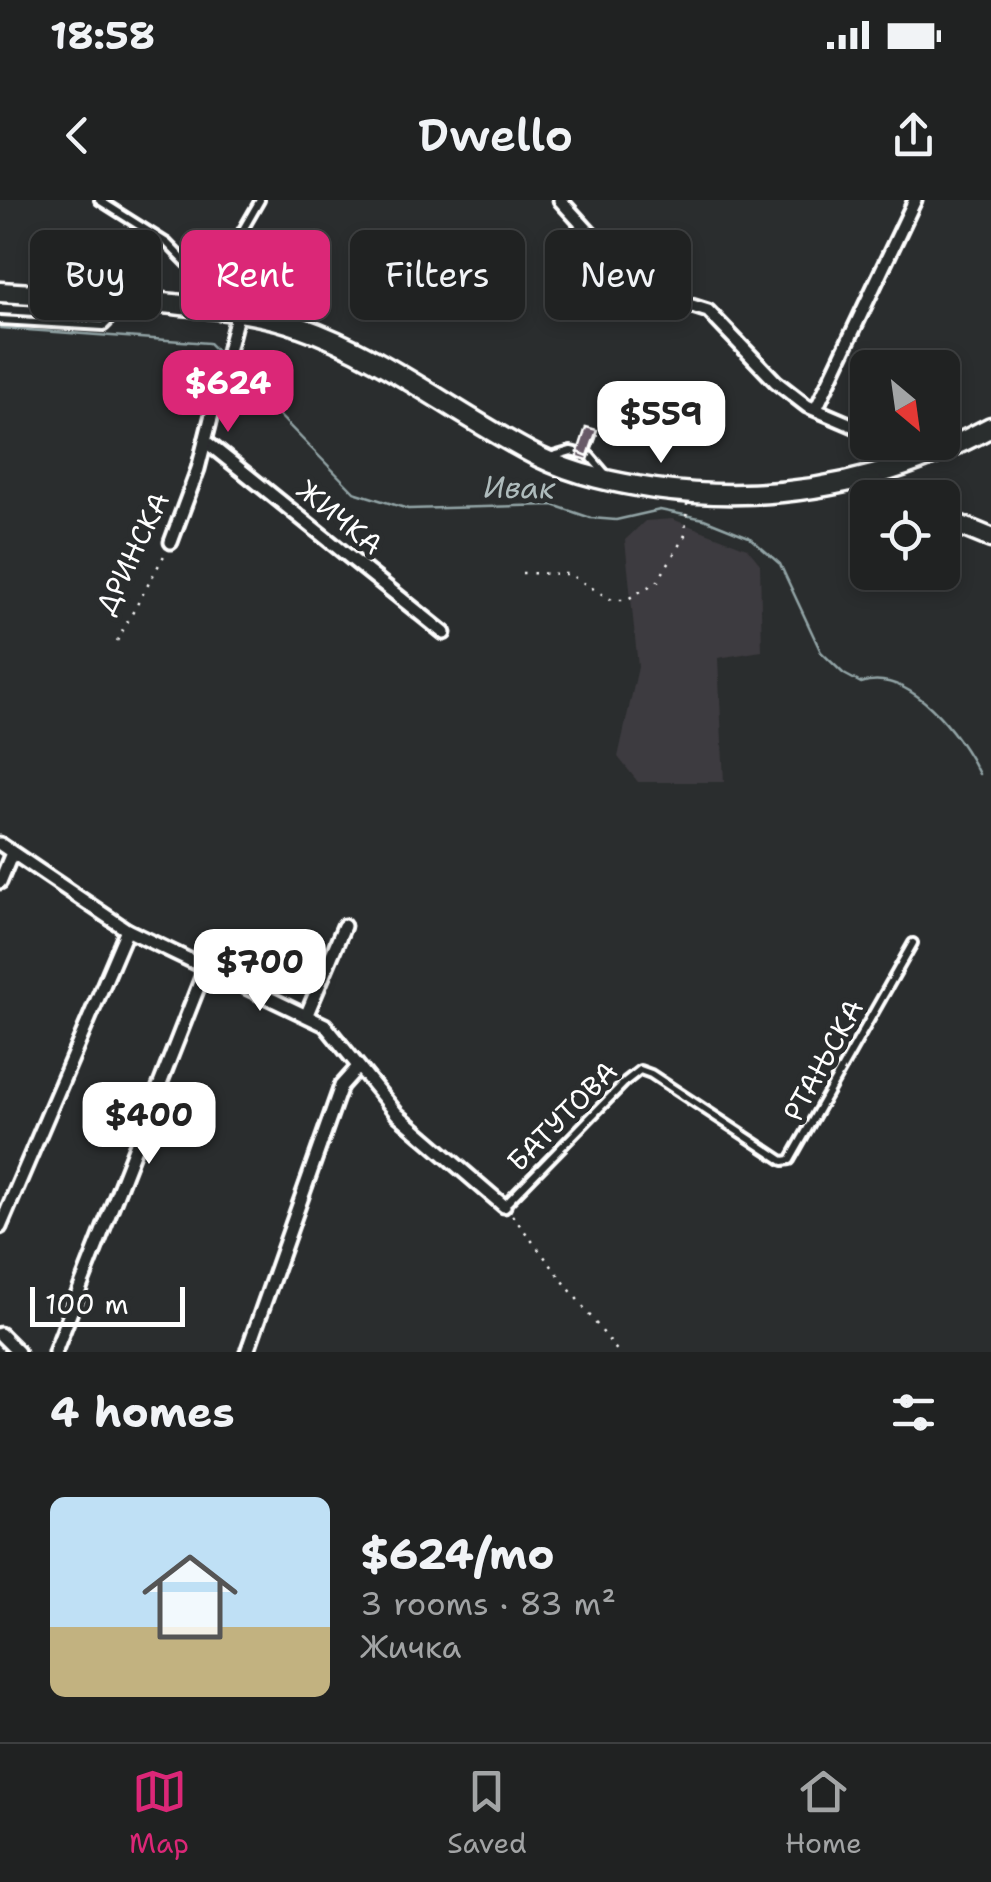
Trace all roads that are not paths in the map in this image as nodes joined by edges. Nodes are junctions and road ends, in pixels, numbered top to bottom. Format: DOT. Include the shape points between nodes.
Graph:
graph roads {
  1 [pos="99,200"];
  2 [pos="260,200"];
  3 [pos="560,200"];
  4 [pos="916,200"];
  5 [pos="243,230"];
  6 [pos="181,257"];
  7 [pos="0,292"];
  8 [pos="30,294"];
  9 [pos="0,320"];
  10 [pos="108,320"];
  11 [pos="236,320"];
  12 [pos="274,320"];
  13 [pos="816,410"];
  14 [pos="850,424"];
  15 [pos="991,427"];
  16 [pos="205,440"];
  17 [pos="580,453"];
  18 [pos="590,456"];
  19 [pos="544,460"];
  20 [pos="910,460"];
  21 [pos="911,463"];
  22 [pos="866,478"];
  23 [pos="869,480"];
  24 [pos="612,482"];
  25 [pos="960,525"];
  26 [pos="991,538"];
  27 [pos="172,542"];
  28 [pos="444,633"];
  29 [pos="0,844"];
  30 [pos="12,854"];
  31 [pos="0,882"];
  32 [pos="344,926"];
  33 [pos="127,930"];
  34 [pos="913,943"];
  35 [pos="206,967"];
  36 [pos="307,1014"];
  37 [pos="358,1067"];
  38 [pos="756,1141"];
  39 [pos="504,1206"];
  40 [pos="0,1227"];
  41 [pos="0,1334"];
  42 [pos="18,1352"];
  43 [pos="55,1352"];
  44 [pos="247,1352"];
  1 -- 6 [label="lane"];
  2 -- 5 [label="lane"];
  3 -- 13 [label="street" via="654,294 708,311 776,382"];
  4 -- 13 [label="street"];
  7 -- 8 [label="main road"];
  9 -- 10 [label="lane" via="104,326"];
  11 -- 16 [label="street, ДРИНСКА"];
  12 -- 19 [label="main road" via="346,347"];
  13 -- 14 [label="street"];
  15 -- 21 [label="main road"];
  16 -- 27 [label="street, ДРИНСКА"];
  16 -- 28 [label="street, ЖИЧКА"];
  17 -- 19 [label="lane"];
  18 -- 24 [label="lane"];
  19 -- 24 [label="main road"];
  20 -- 21 [label="street"];
  21 -- 22 [label="main road"];
  22 -- 23 [label="main road"];
  22 -- 24 [label="main road" via="740,496"];
  25 -- 26 [label="main road"];
  29 -- 30 [label="street"];
  30 -- 31 [label="street"];
  30 -- 33 [label="street"];
  32 -- 36 [label="street"];
  33 -- 35 [label="street"];
  33 -- 40 [label="street"];
  34 -- 38 [label="lane, РТАЊСКА" via="796,1155 783,1161"];
  35 -- 36 [label="street"];
  35 -- 43 [label="street"];
  36 -- 37 [label="street" via="325,1024"];
  37 -- 39 [label="street" via="397,1114"];
  37 -- 44 [label="street" via="341,1086"];
  38 -- 39 [label="lane, БАТУТОВА" via="640,1070"];
  41 -- 42 [label="street"];
}
